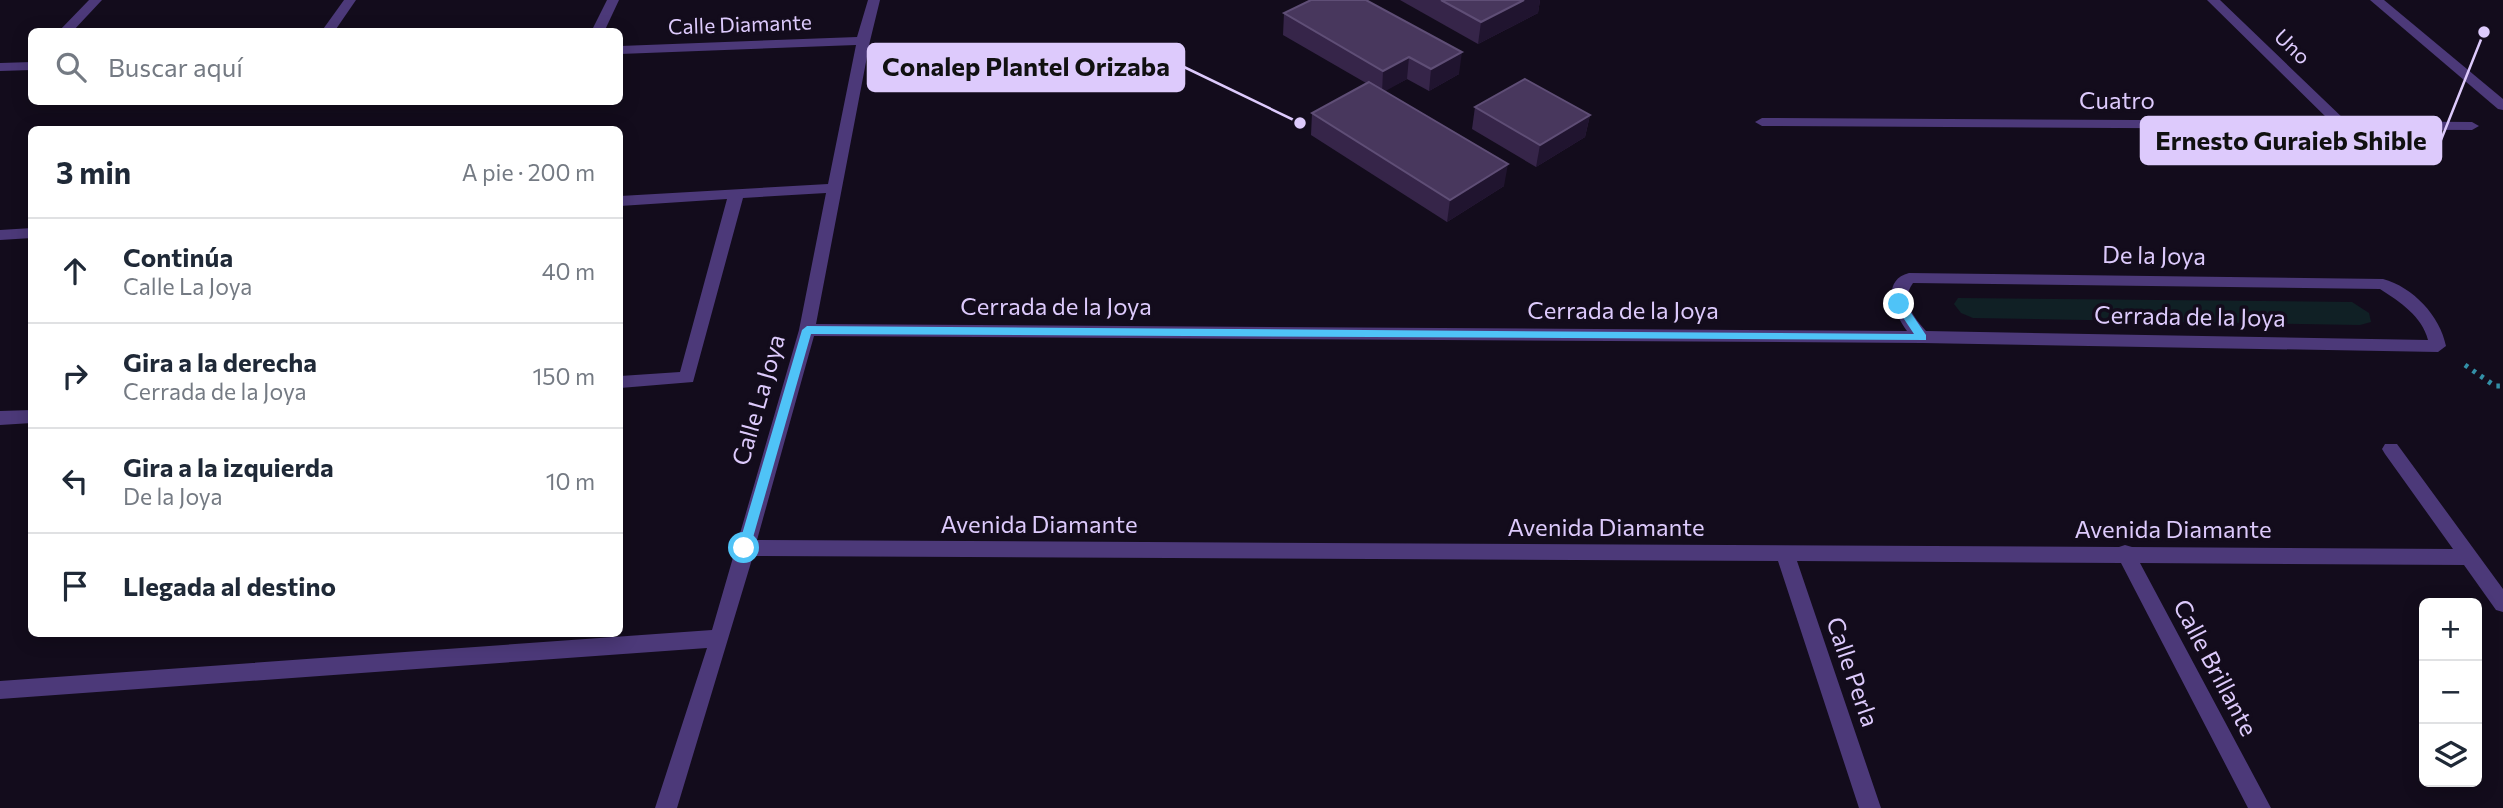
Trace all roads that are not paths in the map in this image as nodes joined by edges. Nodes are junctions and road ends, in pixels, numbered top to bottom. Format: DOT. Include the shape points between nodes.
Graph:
graph roads {
  1 [pos="96,0"];
  2 [pos="351,0"];
  3 [pos="613,0"];
  4 [pos="874,0"];
  5 [pos="2213,0"];
  6 [pos="2376,0"];
  7 [pos="68,28"];
  8 [pos="330,28"];
  9 [pos="599,28"];
  10 [pos="863,41"];
  11 [pos="623,50"];
  12 [pos="28,66"];
  13 [pos="0,67"];
  14 [pos="2503,106"];
  15 [pos="1762,122"];
  16 [pos="2342,125"];
  17 [pos="2472,126"];
  18 [pos="836,188"];
  19 [pos="736,195"];
  20 [pos="623,201"];
  21 [pos="28,233"];
  22 [pos="0,235"];
  23 [pos="807,330"];
  24 [pos="1922,337"];
  25 [pos="2438,346"];
  26 [pos="623,382"];
  27 [pos="28,416"];
  28 [pos="0,418"];
  29 [pos="2391,449"];
  30 [pos="744,548"];
  31 [pos="2124,553"];
  32 [pos="1785,554"];
  33 [pos="2468,557"];
  34 [pos="2503,604"];
  35 [pos="720,638"];
  36 [pos="0,690"];
  37 [pos="666,808"];
  38 [pos="1870,808"];
  39 [pos="2260,808"];
  1 -- 7 [label="street"];
  2 -- 8 [label="street"];
  3 -- 9 [label="street"];
  4 -- 10 [label="street, Calle La Joya"];
  5 -- 16 [label="street, Uno"];
  6 -- 14 [label="street"];
  10 -- 11 [label="street, Calle Diamante"];
  10 -- 18 [label="street, Calle La Joya"];
  12 -- 13 [label="street"];
  15 -- 16 [label="street, Cuatro"];
  16 -- 17 [label="street, Cuatro"];
  18 -- 19 [label="street"];
  18 -- 23 [label="street, Calle La Joya"];
  19 -- 20 [label="street"];
  19 -- 26 [label="street" via="687,378"];
  21 -- 22 [label="street"];
  23 -- 24 [label="street, Cerrada de la Joya"];
  23 -- 30 [label="street, Calle La Joya"];
  24 -- 25 [label="street, Cerrada de la Joya"];
  24 -- 25 [label="street, De la Joya" via="1899,304 1900,289 1909,278 2383,284 2429,321"];
  27 -- 28 [label="street"];
  29 -- 33 [label="street"];
  30 -- 32 [label="street, Avenida Diamante"];
  30 -- 35 [label="street, Calle La Joya"];
  31 -- 32 [label="street, Avenida Diamante"];
  31 -- 33 [label="street, Avenida Diamante"];
  31 -- 39 [label="street, Calle Brillante"];
  32 -- 38 [label="street, Calle Perla"];
  33 -- 34 [label="street"];
  35 -- 36 [label="street"];
  35 -- 37 [label="street, Calle La Joya"];
}
